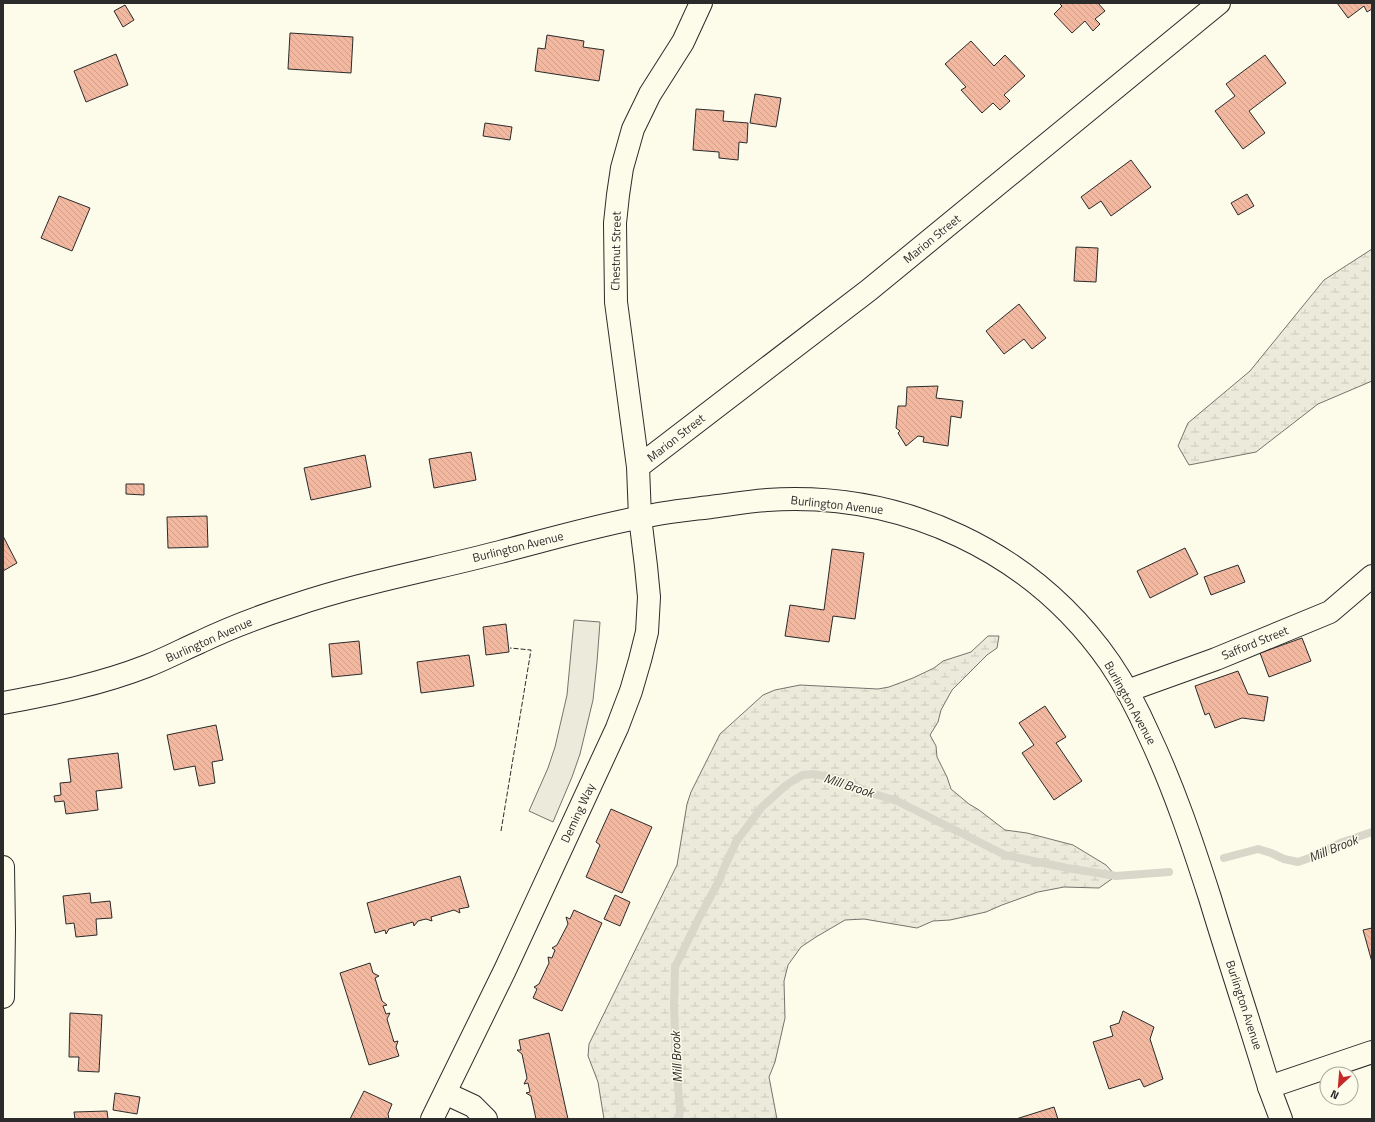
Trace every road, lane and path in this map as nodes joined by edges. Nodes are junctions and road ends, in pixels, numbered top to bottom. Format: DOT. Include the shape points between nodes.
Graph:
graph roads {
  1 [pos="701,3"];
  2 [pos="1219,3"];
  3 [pos="638,467"];
  4 [pos="640,517"];
  5 [pos="1372,576"];
  6 [pos="1127,691"];
  7 [pos="3,703"];
  8 [pos="3,867"];
  9 [pos="3,998"];
  10 [pos="1372,1052"];
  11 [pos="1269,1087"];
  12 [pos="446,1093"];
  13 [pos="432,1119"];
  14 [pos="486,1119"];
  15 [pos="1281,1119"];
  1 -- 3 [label="street, Chestnut Street" via="683,42 650,94 633,129 622,168 618,195 615,223 616,302"];
  2 -- 3 [label="street, Marion Street" via="869,290"];
  3 -- 4 [label="street, Chestnut Street"];
  4 -- 6 [label="street, Burlington Avenue" via="765,500 808,499 870,506 926,520 989,550 1043,588 1068,610 1091,638"];
  4 -- 7 [label="street, Burlington Avenue" via="292,605 126,674 75,689"];
  4 -- 12 [label="street, Deming Way" via="649,597 647,632 631,691 617,728"];
  5 -- 6 [label="street, Safford Street" via="1330,612"];
  6 -- 11 [label="street, Burlington Avenue" via="1167,773 1188,829"];
  8 -- 9 [label="street"];
  10 -- 11 [label="street"];
  11 -- 15 [label="street, Burlington Avenue"];
  12 -- 13 [label="street, Deming Way"];
  12 -- 14 [label="street" via="473,1106"];
}
